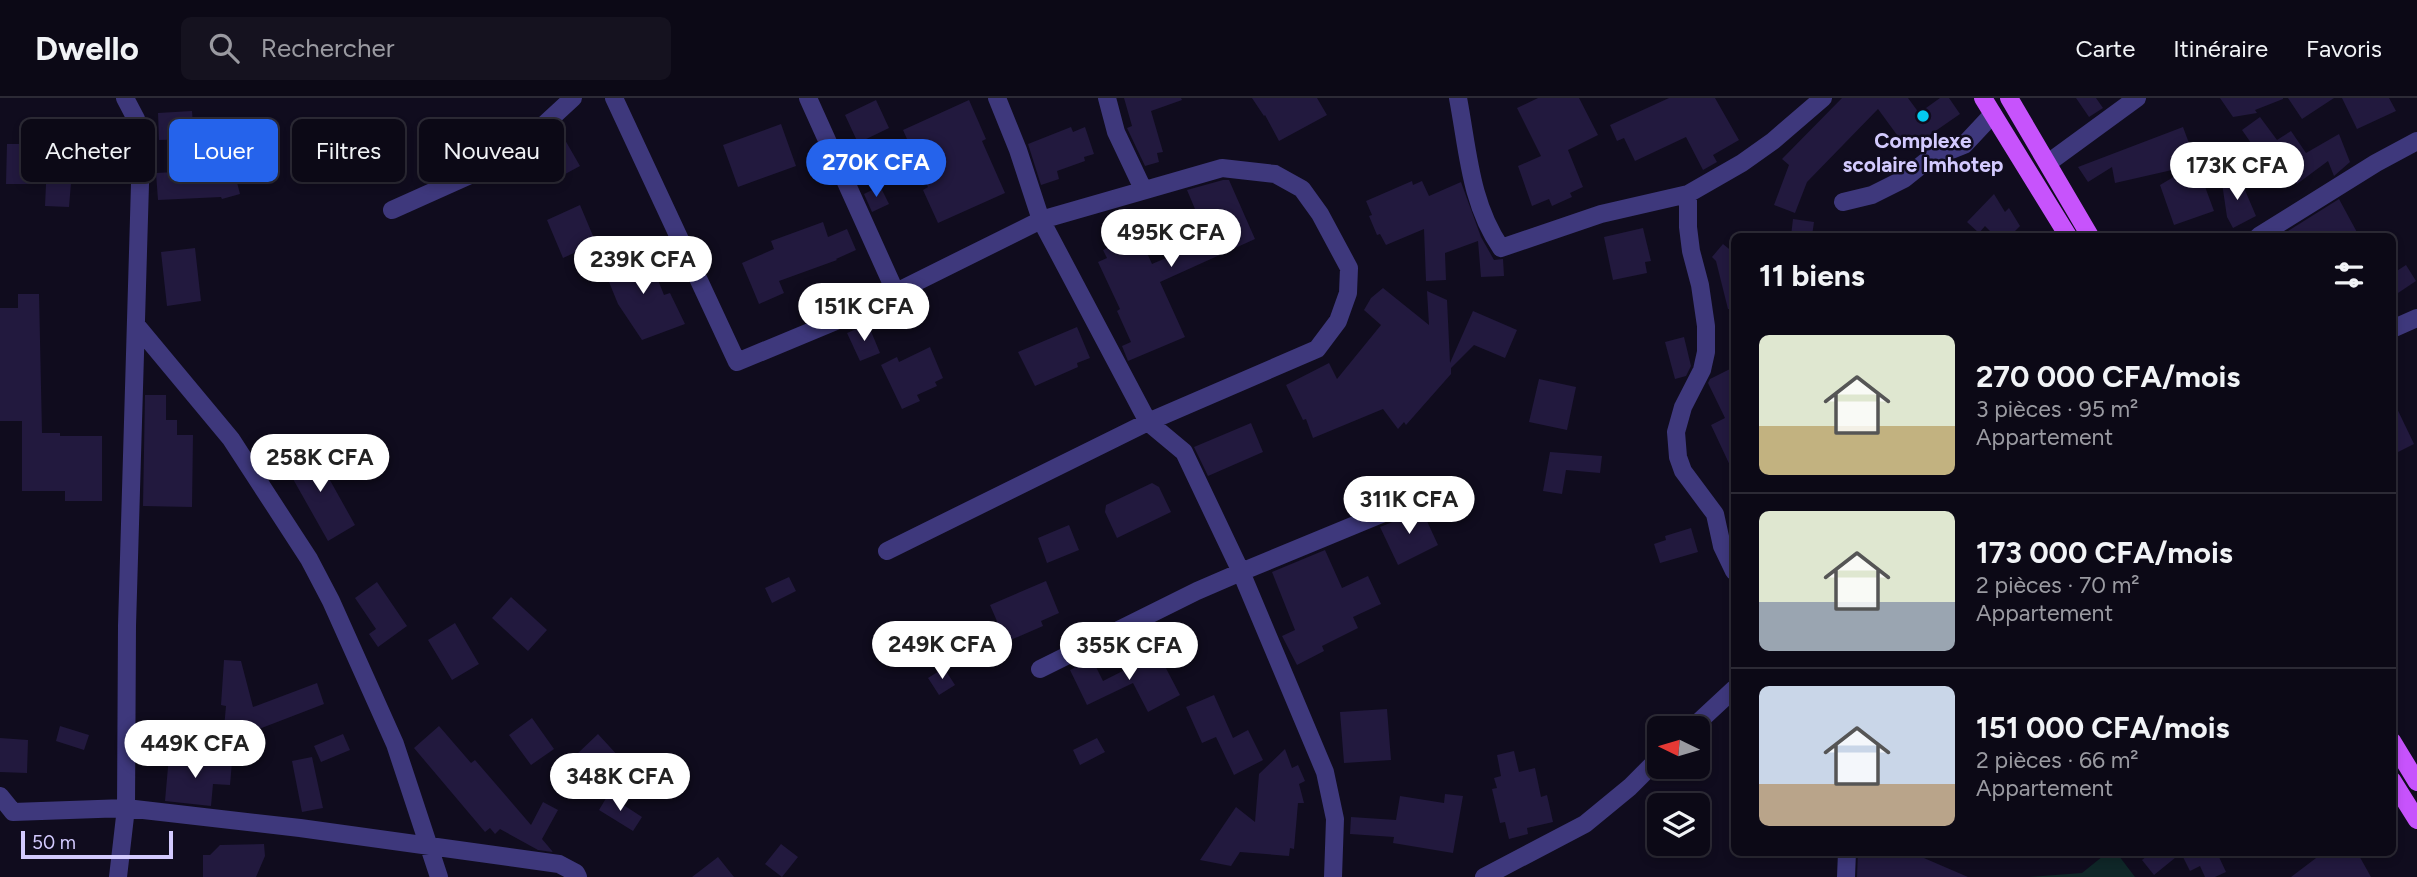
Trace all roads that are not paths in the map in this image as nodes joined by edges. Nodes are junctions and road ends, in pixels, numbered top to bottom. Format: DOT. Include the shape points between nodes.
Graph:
graph roads {
  1 [pos="125,98"];
  2 [pos="573,98"];
  3 [pos="614,98"];
  4 [pos="807,98"];
  5 [pos="997,98"];
  6 [pos="1107,98"];
  7 [pos="1458,98"];
  8 [pos="1823,98"];
  9 [pos="1983,98"];
  10 [pos="2008,98"];
  11 [pos="2137,98"];
  12 [pos="1993,114"];
  13 [pos="2417,141"];
  14 [pos="2048,163"];
  15 [pos="1143,189"];
  16 [pos="1688,194"];
  17 [pos="1843,202"];
  18 [pos="392,210"];
  19 [pos="1041,220"];
  20 [pos="2066,233"];
  21 [pos="2088,233"];
  22 [pos="2264,233"];
  23 [pos="895,291"];
  24 [pos="2417,318"];
  25 [pos="137,326"];
  26 [pos="2396,327"];
  27 [pos="1148,422"];
  28 [pos="1396,508"];
  29 [pos="887,551"];
  30 [pos="1731,565"];
  31 [pos="1241,572"];
  32 [pos="1040,669"];
  33 [pos="1731,692"];
  34 [pos="1705,716"];
  35 [pos="2396,748"];
  36 [pos="1647,770"];
  37 [pos="2417,782"];
  38 [pos="2396,786"];
  39 [pos="0,796"];
  40 [pos="126,808"];
  41 [pos="2417,820"];
  42 [pos="430,847"];
  43 [pos="1847,856"];
  44 [pos="118,877"];
  45 [pos="439,877"];
  46 [pos="578,877"];
  47 [pos="1333,877"];
  48 [pos="1484,877"];
  49 [pos="1846,877"];
  1 -- 25 [label="street" via="136,119 141,150"];
  2 -- 18 [label="street" via="508,158"];
  3 -- 23 [label="street" via="737,362 848,316"];
  4 -- 23 [label="street"];
  5 -- 19 [label="street"];
  6 -- 15 [label="street" via="1116,132"];
  7 -- 16 [label="street" via="1471,176 1488,230 1501,248 1601,215"];
  8 -- 16 [label="street" via="1773,141"];
  9 -- 12 [label="main road"];
  10 -- 14 [label="main road"];
  11 -- 14 [label="street"];
  12 -- 17 [label="street" via="1964,145 1929,159 1904,179 1872,195"];
  12 -- 20 [label="main road"];
  13 -- 22 [label="street"];
  14 -- 21 [label="main road"];
  15 -- 19 [label="street"];
  15 -- 27 [label="street" via="1223,167 1275,174 1302,189 1349,268 1348,293 1338,321 1317,349"];
  16 -- 30 [label="street" via="1688,228 1706,326 1706,352 1702,370 1682,407 1676,432 1678,457 1715,514"];
  19 -- 23 [label="street"];
  19 -- 27 [label="street"];
  24 -- 26 [label="street"];
  25 -- 40 [label="street"];
  25 -- 42 [label="street" via="231,439 309,559 396,744"];
  27 -- 29 [label="street"];
  27 -- 31 [label="street" via="1184,452"];
  28 -- 31 [label="street"];
  31 -- 32 [label="street"];
  31 -- 47 [label="street" via="1325,772 1335,819"];
  33 -- 34 [label="street"];
  35 -- 37 [label="main road"];
  36 -- 48 [label="street" via="1585,824"];
  38 -- 41 [label="main road"];
  39 -- 40 [label="street" via="13,812"];
  40 -- 42 [label="street"];
  40 -- 44 [label="street"];
  42 -- 45 [label="street"];
  42 -- 46 [label="street" via="559,864"];
  43 -- 49 [label="street"];
}
